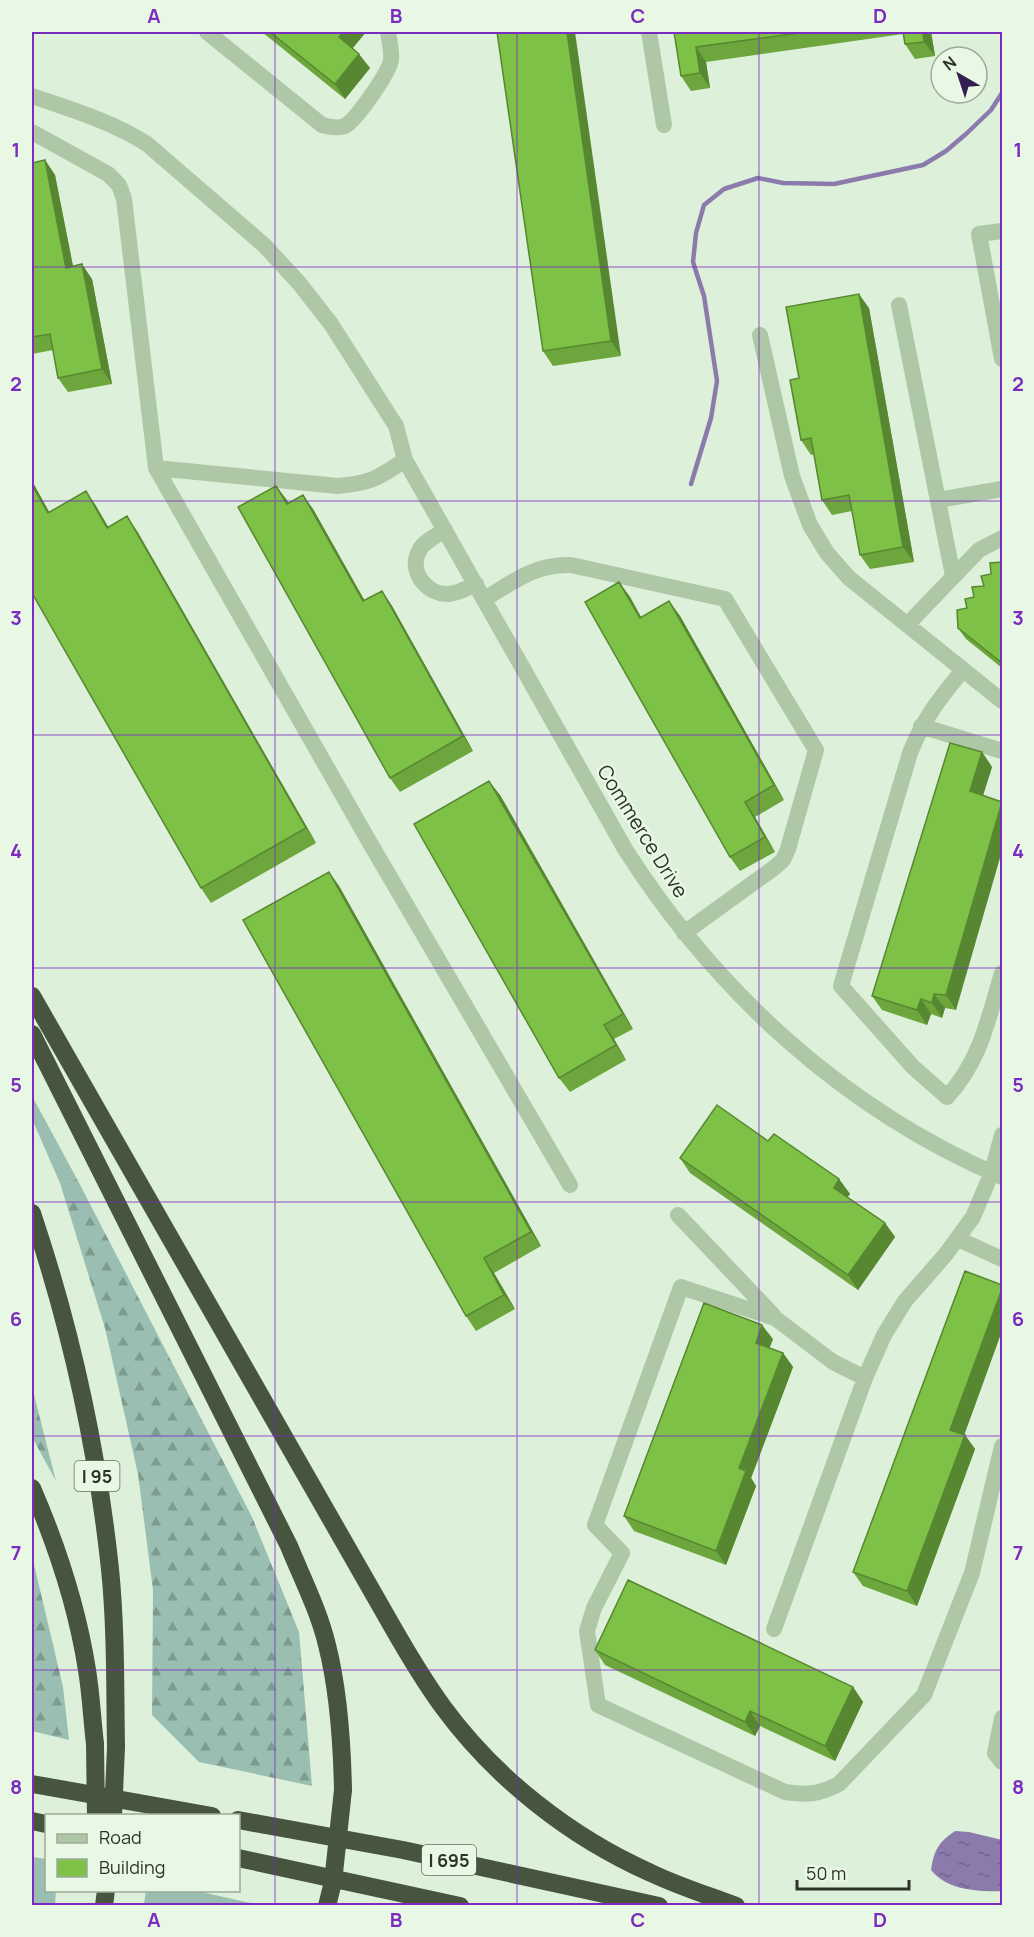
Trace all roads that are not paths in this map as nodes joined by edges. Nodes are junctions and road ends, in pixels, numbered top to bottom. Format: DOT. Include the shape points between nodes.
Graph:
graph roads {
  1 [pos="207,32"];
  2 [pos="388,32"];
  3 [pos="649,32"];
  4 [pos="32,96"];
  5 [pos="664,125"];
  6 [pos="32,132"];
  7 [pos="1002,231"];
  8 [pos="899,305"];
  9 [pos="760,335"];
  10 [pos="1002,358"];
  11 [pos="405,460"];
  12 [pos="156,468"];
  13 [pos="1002,489"];
  14 [pos="938,500"];
  15 [pos="445,530"];
  16 [pos="1002,538"];
  17 [pos="952,576"];
  18 [pos="476,584"];
  19 [pos="485,599"];
  20 [pos="907,625"];
  21 [pos="963,670"];
  22 [pos="1002,701"];
  23 [pos="921,726"];
  24 [pos="1002,751"];
  25 [pos="684,933"];
  26 [pos="1002,973"];
  27 [pos="32,996"];
  28 [pos="32,1034"];
  29 [pos="1002,1134"];
  30 [pos="997,1174"];
  31 [pos="570,1185"];
  32 [pos="32,1213"];
  33 [pos="678,1215"];
  34 [pos="958,1239"];
  35 [pos="1002,1259"];
  36 [pos="775,1317"];
  37 [pos="865,1378"];
  38 [pos="1002,1446"];
  39 [pos="32,1488"];
  40 [pos="774,1629"];
  41 [pos="1002,1718"];
  42 [pos="1002,1762"];
  43 [pos="32,1784"];
  44 [pos="96,1814"];
  45 [pos="113,1814"];
  46 [pos="206,1814"];
  47 [pos="240,1820"];
  48 [pos="240,1858"];
  49 [pos="327,1905"];
  50 [pos="460,1905"];
  51 [pos="659,1905"];
  52 [pos="736,1905"];
  1 -- 2 [label="street" via="332,128 351,122 383,80 391,58"];
  3 -- 5 [label="street"];
  4 -- 11 [label="street, Commerce Drive" via="127,131 264,245 331,324 396,426"];
  6 -- 12 [label="street" via="96,166 119,184 124,199"];
  7 -- 10 [label="street" via="979,234"];
  8 -- 14 [label="street"];
  9 -- 20 [label="street" via="792,476 810,525 849,578"];
  11 -- 12 [label="street" via="376,479 338,486"];
  11 -- 15 [label="street, Commerce Drive"];
  12 -- 31 [label="street"];
  13 -- 14 [label="street"];
  14 -- 17 [label="street"];
  15 -- 18 [label="street, Commerce Drive"];
  15 -- 18 [label="street" via="419,551 416,562 422,581 440,593 449,594"];
  16 -- 17 [label="street" via="979,550"];
  17 -- 20 [label="street"];
  18 -- 19 [label="street, Commerce Drive"];
  19 -- 25 [label="street, Commerce Drive" via="625,849"];
  19 -- 25 [label="street" via="525,574 554,565 571,565 725,598 774,679 816,750 788,849 774,868"];
  20 -- 21 [label="street"];
  21 -- 22 [label="street"];
  21 -- 23 [label="street"];
  23 -- 24 [label="street"];
  23 -- 26 [label="street" via="841,986 913,1067 947,1097 977,1054"];
  25 -- 30 [label="street, Commerce Drive" via="749,1006 834,1079 940,1147"];
  27 -- 52 [label="highway" via="418,1671 445,1708 510,1780 580,1835 649,1873"];
  28 -- 49 [label="highway, bridge" via="283,1536 327,1644 342,1738 343,1790"];
  29 -- 30 [label="street"];
  30 -- 34 [label="street"];
  32 -- 45 [label="highway, I 95, bridge" via="71,1345 101,1502 112,1603 116,1747"];
  33 -- 36 [label="street"];
  34 -- 35 [label="street"];
  34 -- 37 [label="street" via="904,1301"];
  36 -- 37 [label="street" via="833,1362"];
  36 -- 38 [label="street" via="681,1287 595,1524 622,1553 594,1608 587,1631 598,1705 785,1792 814,1794 838,1784 924,1695 972,1573"];
  37 -- 40 [label="street"];
  39 -- 44 [label="highway, bridge" via="64,1573 87,1671 95,1744"];
  41 -- 42 [label="street" via="995,1753"];
  43 -- 46 [label="highway"];
  47 -- 51 [label="highway, I 695" via="403,1850"];
  48 -- 50 [label="highway, I 695"];
}
